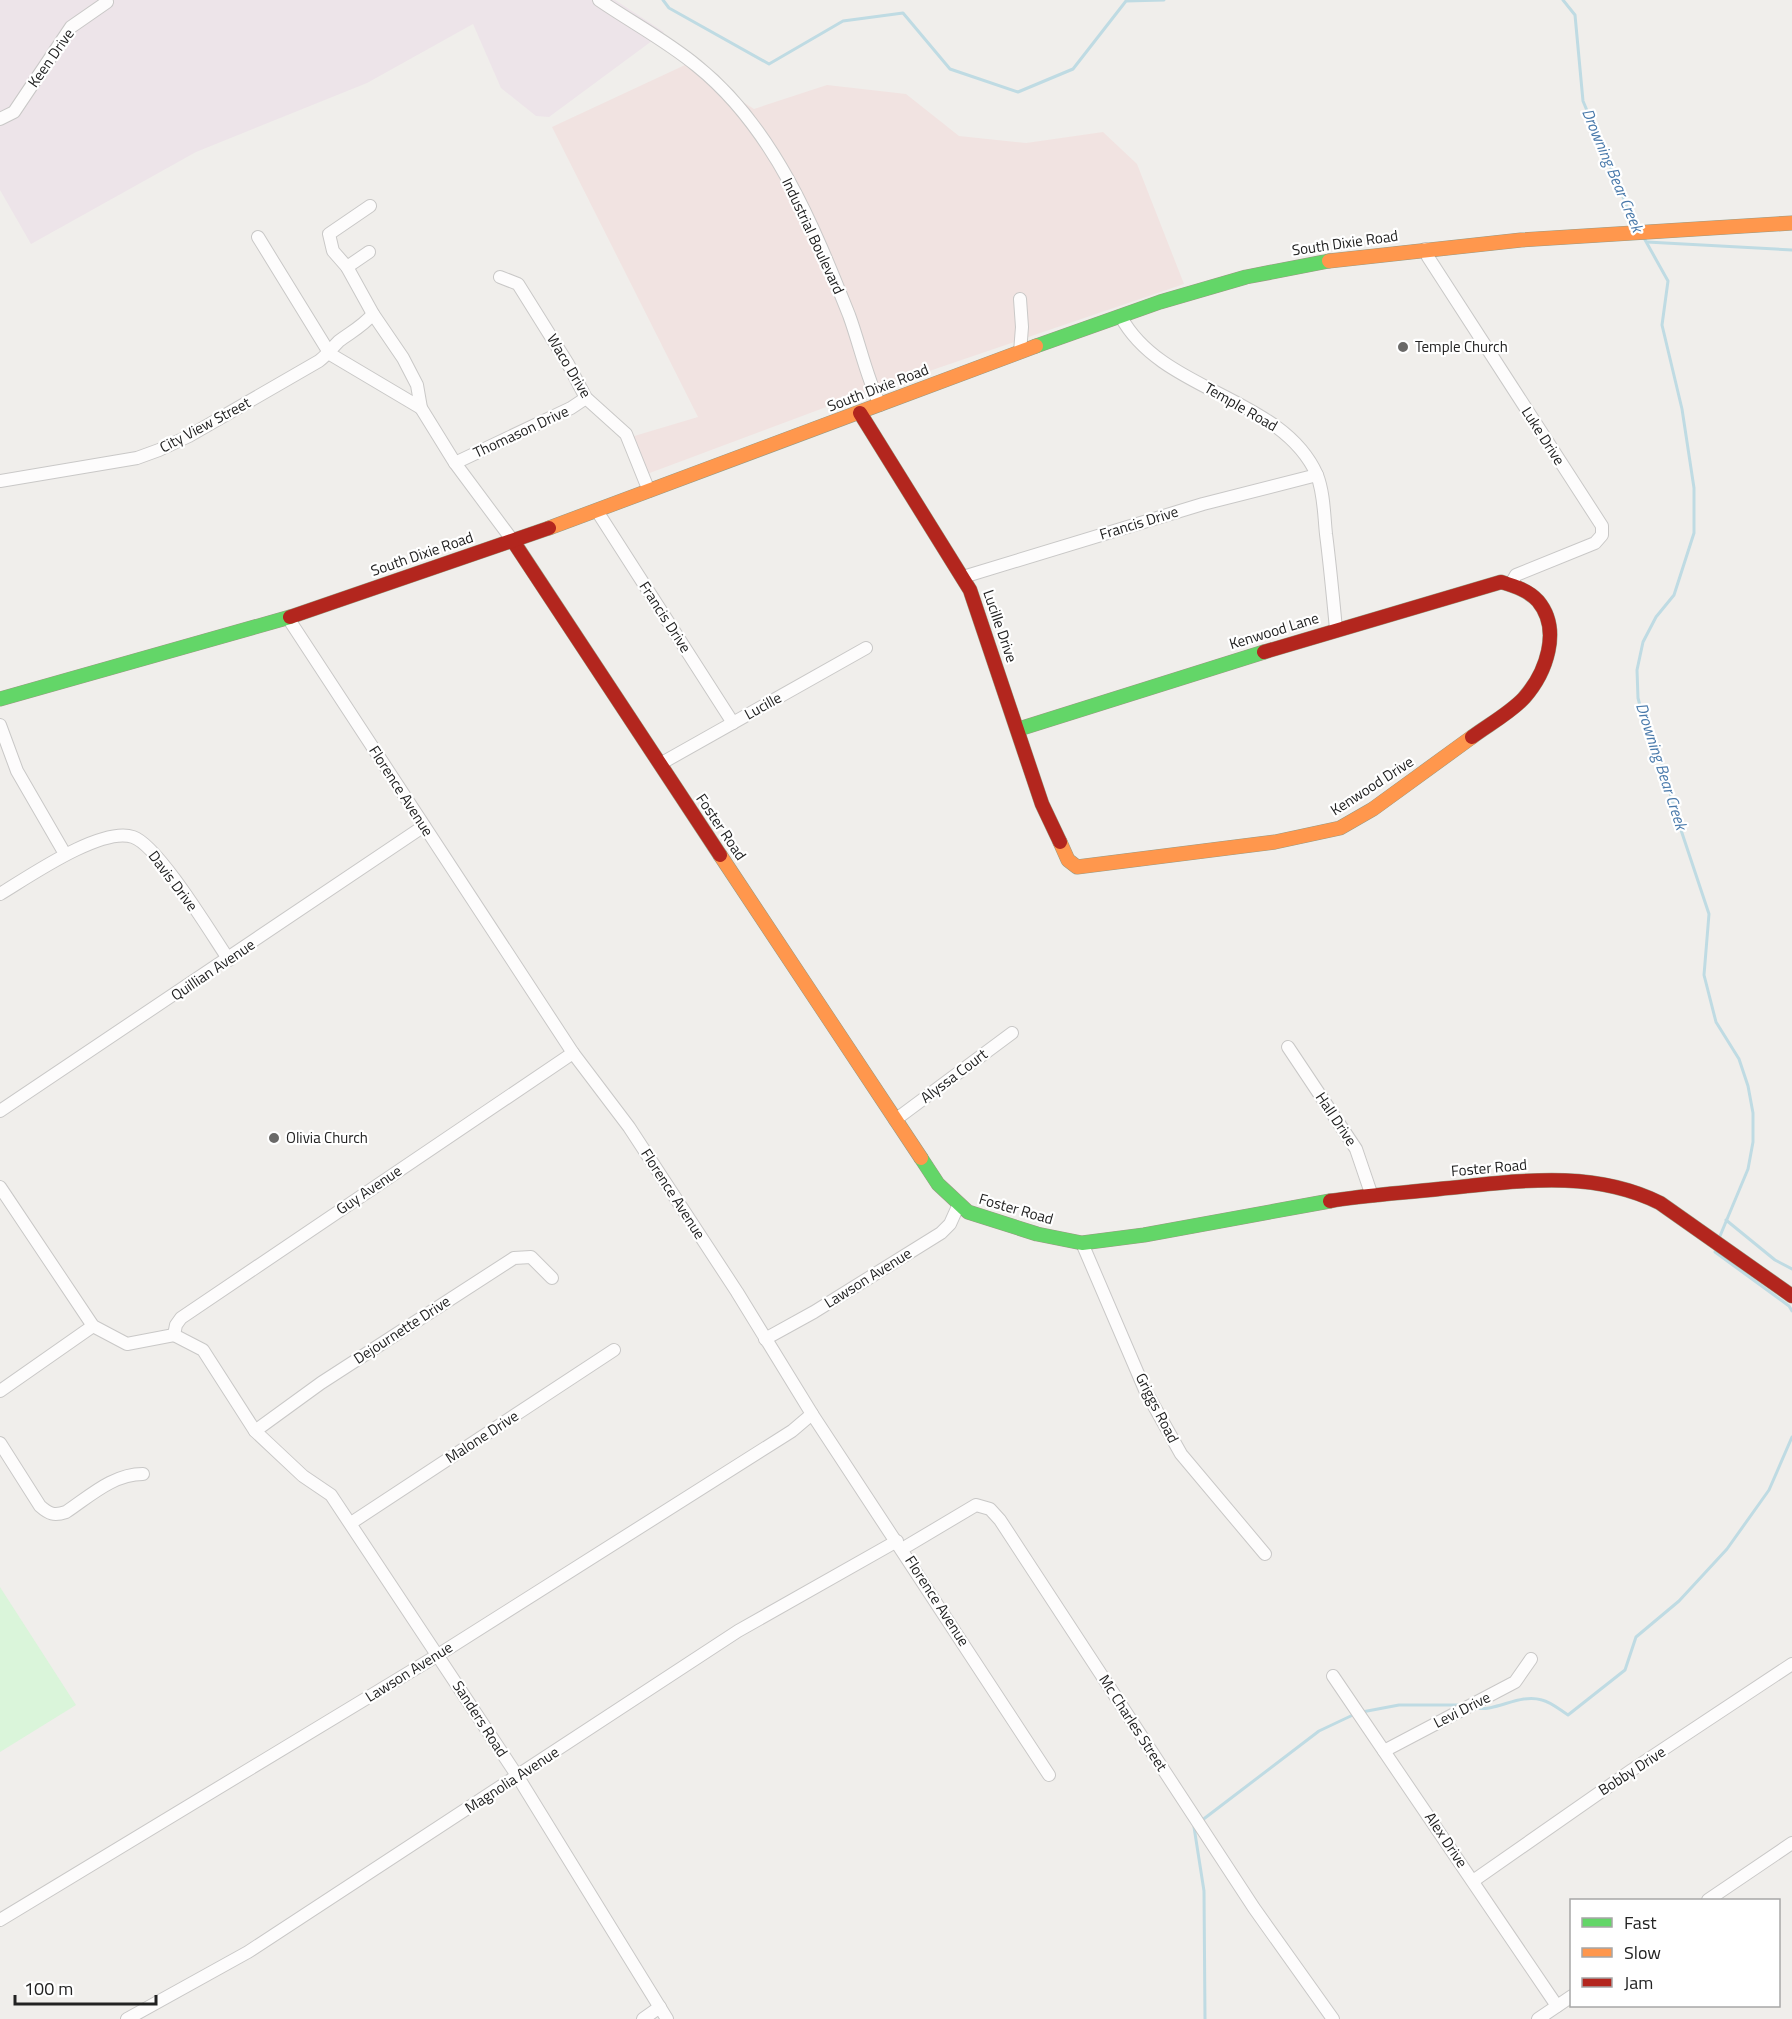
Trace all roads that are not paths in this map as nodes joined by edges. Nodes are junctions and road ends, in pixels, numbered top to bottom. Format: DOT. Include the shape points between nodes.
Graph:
graph roads {
  1 [pos="598,0"];
  2 [pos="107,2"];
  3 [pos="0,119"];
  4 [pos="370,206"];
  5 [pos="1792,223"];
  6 [pos="258,237"];
  7 [pos="1425,249"];
  8 [pos="369,252"];
  9 [pos="347,267"];
  10 [pos="500,277"];
  11 [pos="1020,299"];
  12 [pos="373,315"];
  13 [pos="1121,317"];
  14 [pos="1020,352"];
  15 [pos="330,354"];
  16 [pos="586,398"];
  17 [pos="880,405"];
  18 [pos="421,408"];
  19 [pos="860,413"];
  20 [pos="455,463"];
  21 [pos="1317,475"];
  22 [pos="0,481"];
  23 [pos="649,490"];
  24 [pos="597,510"];
  25 [pos="513,541"];
  26 [pos="963,577"];
  27 [pos="1512,584"];
  28 [pos="288,618"];
  29 [pos="1336,629"];
  30 [pos="866,648"];
  31 [pos="0,699"];
  32 [pos="733,723"];
  33 [pos="0,725"];
  34 [pos="1019,729"];
  35 [pos="660,764"];
  36 [pos="424,826"];
  37 [pos="65,854"];
  38 [pos="1073,865"];
  39 [pos="0,894"];
  40 [pos="229,960"];
  41 [pos="1012,1033"];
  42 [pos="1288,1047"];
  43 [pos="573,1053"];
  44 [pos="0,1112"];
  45 [pos="895,1120"];
  46 [pos="0,1187"];
  47 [pos="1372,1196"];
  48 [pos="959,1204"];
  49 [pos="1082,1243"];
  50 [pos="552,1278"];
  51 [pos="1792,1296"];
  52 [pos="93,1326"];
  53 [pos="174,1335"];
  54 [pos="765,1339"];
  55 [pos="614,1350"];
  56 [pos="0,1391"];
  57 [pos="812,1414"];
  58 [pos="255,1431"];
  59 [pos="0,1443"];
  60 [pos="143,1474"];
  61 [pos="351,1523"];
  62 [pos="900,1545"];
  63 [pos="1264,1554"];
  64 [pos="438,1655"];
  65 [pos="1531,1659"];
  66 [pos="1792,1664"];
  67 [pos="1333,1676"];
  68 [pos="1384,1750"];
  69 [pos="1049,1775"];
  70 [pos="518,1777"];
  71 [pos="1792,1843"];
  72 [pos="1473,1881"];
  73 [pos="1709,1899"];
  74 [pos="0,1920"];
  75 [pos="1570,1996"];
  76 [pos="1557,2006"];
  77 [pos="660,2007"];
  78 [pos="127,2019"];
  79 [pos="643,2019"];
  80 [pos="667,2019"];
  81 [pos="1333,2019"];
  82 [pos="1538,2019"];
  1 -- 17 [label="street, Industrial Boulevard" via="697,66 742,110 798,196 849,317"];
  2 -- 3 [label="street, Keen Drive" via="71,27 14,112"];
  4 -- 9 [label="street" via="329,234 333,251"];
  5 -- 7 [label="street, South Dixie Road"];
  6 -- 15 [label="street"];
  7 -- 13 [label="street, South Dixie Road" via="1353,257 1246,277"];
  7 -- 27 [label="street, Luke Drive" via="1602,526 1602,535 1594,543 1516,575"];
  8 -- 9 [label="street"];
  9 -- 12 [label="street"];
  10 -- 16 [label="street, Waco Drive" via="518,284"];
  11 -- 14 [label="street"];
  12 -- 15 [label="street, City View Street" via="338,342"];
  12 -- 18 [label="street" via="417,385"];
  13 -- 14 [label="street, South Dixie Road"];
  13 -- 21 [label="street, Temple Road" via="1131,334 1161,360 1287,434"];
  14 -- 17 [label="street, South Dixie Road"];
  15 -- 18 [label="street"];
  15 -- 22 [label="street, City View Street" via="159,450 136,458"];
  16 -- 20 [label="street, Thomason Drive"];
  16 -- 23 [label="street, Waco Drive" via="626,434"];
  17 -- 19 [label="street, South Dixie Road"];
  18 -- 20 [label="street"];
  19 -- 23 [label="street, South Dixie Road"];
  19 -- 26 [label="street, Lucille Drive"];
  20 -- 25 [label="street"];
  21 -- 26 [label="street, Francis Drive" via="1203,504"];
  21 -- 29 [label="street, Temple Road" via="1323,497"];
  23 -- 24 [label="street, South Dixie Road"];
  24 -- 25 [label="street, South Dixie Road"];
  24 -- 32 [label="street, Francis Drive"];
  25 -- 28 [label="street, South Dixie Road"];
  25 -- 35 [label="street, Foster Road"];
  26 -- 34 [label="street, Lucille Drive"];
  27 -- 29 [label="street, Kenwood Lane" via="1501,582"];
  27 -- 38 [label="street, Kenwood Drive" via="1525,588 1536,599 1544,610 1550,633 1550,650 1534,687 1373,809 1340,828 1275,842 1106,865"];
  28 -- 31 [label="street, South Dixie Road"];
  28 -- 36 [label="street, Florence Avenue"];
  29 -- 34 [label="street, Kenwood Lane"];
  30 -- 32 [label="street, Lucille"];
  32 -- 35 [label="street, Lucille"];
  33 -- 37 [label="street" via="17,771"];
  34 -- 38 [label="street, Lucille Drive" via="1055,837"];
  35 -- 45 [label="street, Foster Road"];
  36 -- 40 [label="street, Quillian Avenue"];
  36 -- 43 [label="street, Florence Avenue"];
  37 -- 39 [label="street"];
  37 -- 40 [label="street, Davis Drive" via="102,840 133,836 157,855"];
  40 -- 44 [label="street, Quillian Avenue"];
  41 -- 45 [label="street, Alyssa Court"];
  42 -- 47 [label="street, Hall Drive" via="1356,1149"];
  43 -- 53 [label="street, Guy Avenue" via="191,1312 176,1325"];
  43 -- 54 [label="street, Florence Avenue" via="629,1127"];
  45 -- 48 [label="street, Foster Road" via="938,1184"];
  46 -- 52 [label="street"];
  47 -- 49 [label="street, Foster Road"];
  47 -- 51 [label="street, Foster Road" via="1564,1179 1614,1185 1660,1203"];
  48 -- 49 [label="street, Foster Road" via="980,1217"];
  48 -- 54 [label="street, Lawson Avenue" via="941,1233"];
  49 -- 63 [label="street, Griggs Road" via="1145,1390 1181,1454"];
  50 -- 58 [label="street, Dejournette Drive" via="531,1257 514,1258 321,1383"];
  52 -- 53 [label="street" via="127,1344"];
  52 -- 56 [label="street"];
  53 -- 58 [label="street, Sanders Road" via="202,1350"];
  54 -- 57 [label="street, Florence Avenue"];
  55 -- 61 [label="street, Malone Drive"];
  57 -- 62 [label="street, Florence Avenue"];
  57 -- 64 [label="street, Lawson Avenue" via="792,1431"];
  58 -- 61 [label="street, Sanders Road" via="303,1476 331,1495"];
  59 -- 60 [label="street" via="40,1506 57,1515 114,1479"];
  61 -- 64 [label="street, Sanders Road"];
  62 -- 69 [label="street, Florence Avenue"];
  62 -- 70 [label="street, Magnolia Avenue" via="738,1631"];
  62 -- 81 [label="street, Mc Charles Street" via="976,1505 990,1509 1254,1908"];
  64 -- 70 [label="street, Sanders Road"];
  64 -- 74 [label="street, Lawson Avenue"];
  65 -- 68 [label="street, Levi Drive" via="1515,1682"];
  66 -- 72 [label="street, Bobby Drive"];
  67 -- 68 [label="street, Alex Drive"];
  68 -- 72 [label="street, Alex Drive"];
  70 -- 77 [label="street, Sanders Road"];
  70 -- 78 [label="street, Magnolia Avenue" via="248,1952"];
  71 -- 73 [label="street"];
  72 -- 76 [label="street, Alex Drive"];
  75 -- 76 [label="street"];
  76 -- 82 [label="street"];
  77 -- 79 [label="street"];
  77 -- 80 [label="street, Sanders Road"];
}
